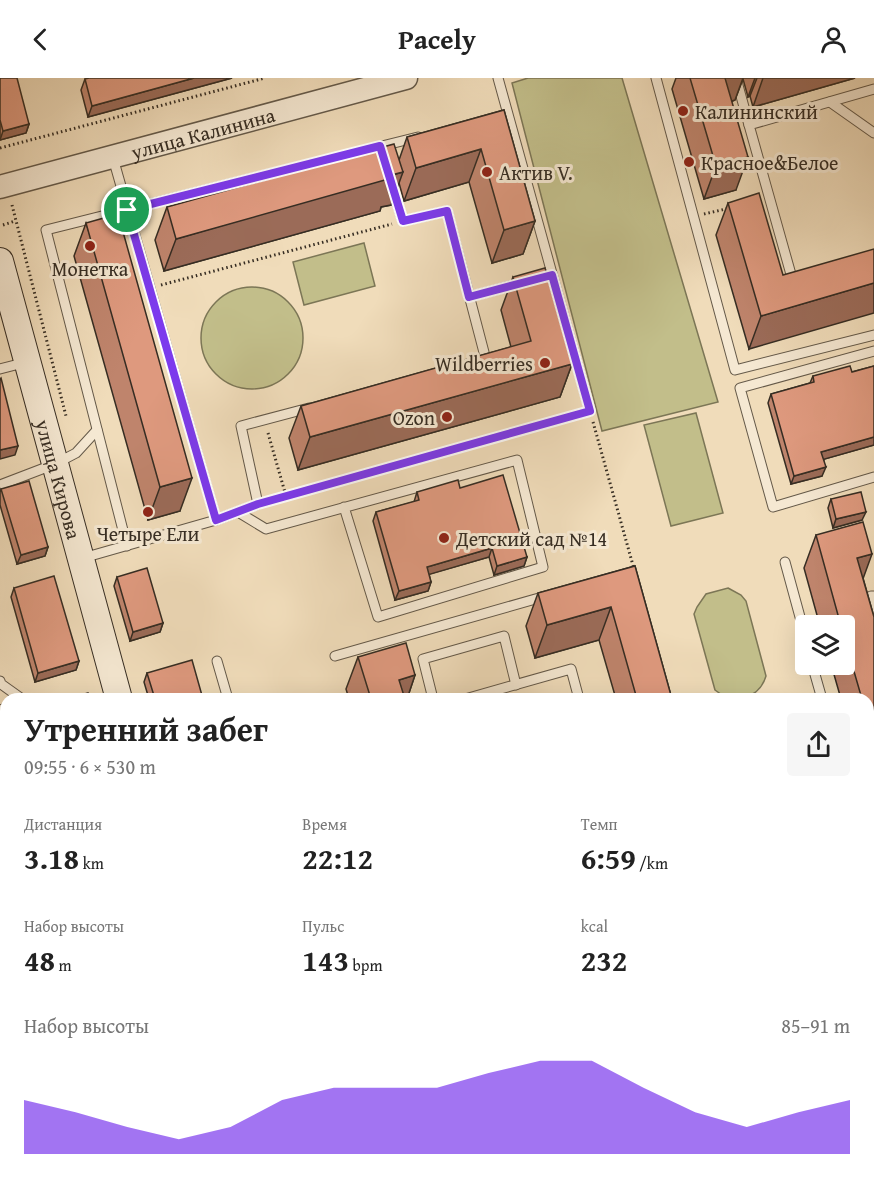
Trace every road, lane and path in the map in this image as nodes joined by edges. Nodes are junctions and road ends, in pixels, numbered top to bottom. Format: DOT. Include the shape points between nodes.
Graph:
graph roads {
  1 [pos="265,78"];
  2 [pos="406,78"];
  3 [pos="498,78"];
  4 [pos="656,78"];
  5 [pos="736,78"];
  6 [pos="874,89"];
  7 [pos="830,102"];
  8 [pos="508,114"];
  9 [pos="496,117"];
  10 [pos="749,125"];
  11 [pos="874,133"];
  12 [pos="426,135"];
  13 [pos="380,146"];
  14 [pos="0,148"];
  15 [pos="383,157"];
  16 [pos="113,158"];
  17 [pos="390,178"];
  18 [pos="0,187"];
  19 [pos="737,206"];
  20 [pos="127,210"];
  21 [pos="694,217"];
  22 [pos="15,221"];
  23 [pos="403,221"];
  24 [pos="3,225"];
  25 [pos="0,261"];
  26 [pos="552,275"];
  27 [pos="802,275"];
  28 [pos="542,278"];
  29 [pos="532,280"];
  30 [pos="150,288"];
  31 [pos="469,297"];
  32 [pos="874,335"];
  33 [pos="874,351"];
  34 [pos="27,362"];
  35 [pos="475,363"];
  36 [pos="0,369"];
  37 [pos="320,405"];
  38 [pos="590,411"];
  39 [pos="264,420"];
  40 [pos="97,430"];
  41 [pos="55,464"];
  42 [pos="874,477"];
  43 [pos="0,485"];
  44 [pos="286,496"];
  45 [pos="258,504"];
  46 [pos="344,507"];
  47 [pos="238,512"];
  48 [pos="216,520"];
  49 [pos="127,546"];
  50 [pos="80,559"];
  51 [pos="785,562"];
  52 [pos="634,571"];
  53 [pos="554,594"];
  54 [pos="874,596"];
  55 [pos="874,610"];
  56 [pos="799,615"];
  57 [pos="335,656"];
  58 [pos="217,661"];
  59 [pos="815,675"];
  60 [pos="0,681"];
  61 [pos="516,685"];
  62 [pos="14,693"];
  63 [pos="116,693"];
  64 [pos="226,693"];
  65 [pos="432,693"];
  66 [pos="487,693"];
  67 [pos="577,693"];
  68 [pos="820,693"];
  1 -- 14 [label="path"];
  2 -- 16 [label="street, улица Калинина"];
  3 -- 8 [label="lane"];
  4 -- 21 [label="lane"];
  5 -- 10 [label="lane"];
  6 -- 7 [label="lane"];
  7 -- 10 [label="lane"];
  7 -- 11 [label="lane"];
  8 -- 9 [label="lane"];
  8 -- 26 [label="lane"];
  10 -- 27 [label="lane" via="792,278"];
  12 -- 13 [label="lane"];
  13 -- 15 [label="lane"];
  13 -- 20 [label="lane"];
  16 -- 18 [label="street, улица Калинина"];
  16 -- 20 [label="lane"];
  17 -- 23 [label="lane"];
  19 -- 21 [label="path"];
  20 -- 30 [label="lane"];
  20 -- 40 [label="lane" via="46,230"];
  21 -- 32 [label="lane" via="735,370"];
  22 -- 24 [label="path"];
  23 -- 30 [label="path"];
  23 -- 31 [label="lane" via="447,211"];
  25 -- 34 [label="main road, улица Кирова"];
  26 -- 28 [label="lane"];
  26 -- 38 [label="lane"];
  29 -- 31 [label="lane"];
  30 -- 48 [label="lane"];
  31 -- 35 [label="lane" via="486,360"];
  33 -- 42 [label="lane" via="740,388 773,507"];
  34 -- 36 [label="lane"];
  34 -- 41 [label="main road, улица Кирова"];
  37 -- 39 [label="lane"];
  38 -- 44 [label="path"];
  38 -- 52 [label="path"];
  39 -- 44 [label="path"];
  39 -- 45 [label="lane" via="241,426"];
  40 -- 41 [label="lane" via="76,453"];
  40 -- 49 [label="lane"];
  41 -- 43 [label="lane"];
  41 -- 50 [label="main road, улица Кирова"];
  44 -- 45 [label="path"];
  45 -- 47 [label="lane"];
  46 -- 46 [label="lane" via="517,460 543,567 378,617"];
  46 -- 47 [label="lane" via="266,529"];
  47 -- 48 [label="lane"];
  48 -- 49 [label="lane"];
  49 -- 50 [label="lane"];
  50 -- 63 [label="main road, улица Кирова"];
  51 -- 56 [label="lane"];
  53 -- 57 [label="lane"];
  54 -- 55 [label="lane"];
  58 -- 64 [label="lane"];
  59 -- 68 [label="lane"];
  60 -- 62 [label="lane"];
  61 -- 65 [label="lane" via="504,636 423,659"];
  61 -- 66 [label="lane"];
  61 -- 67 [label="lane" via="571,669"];
}
